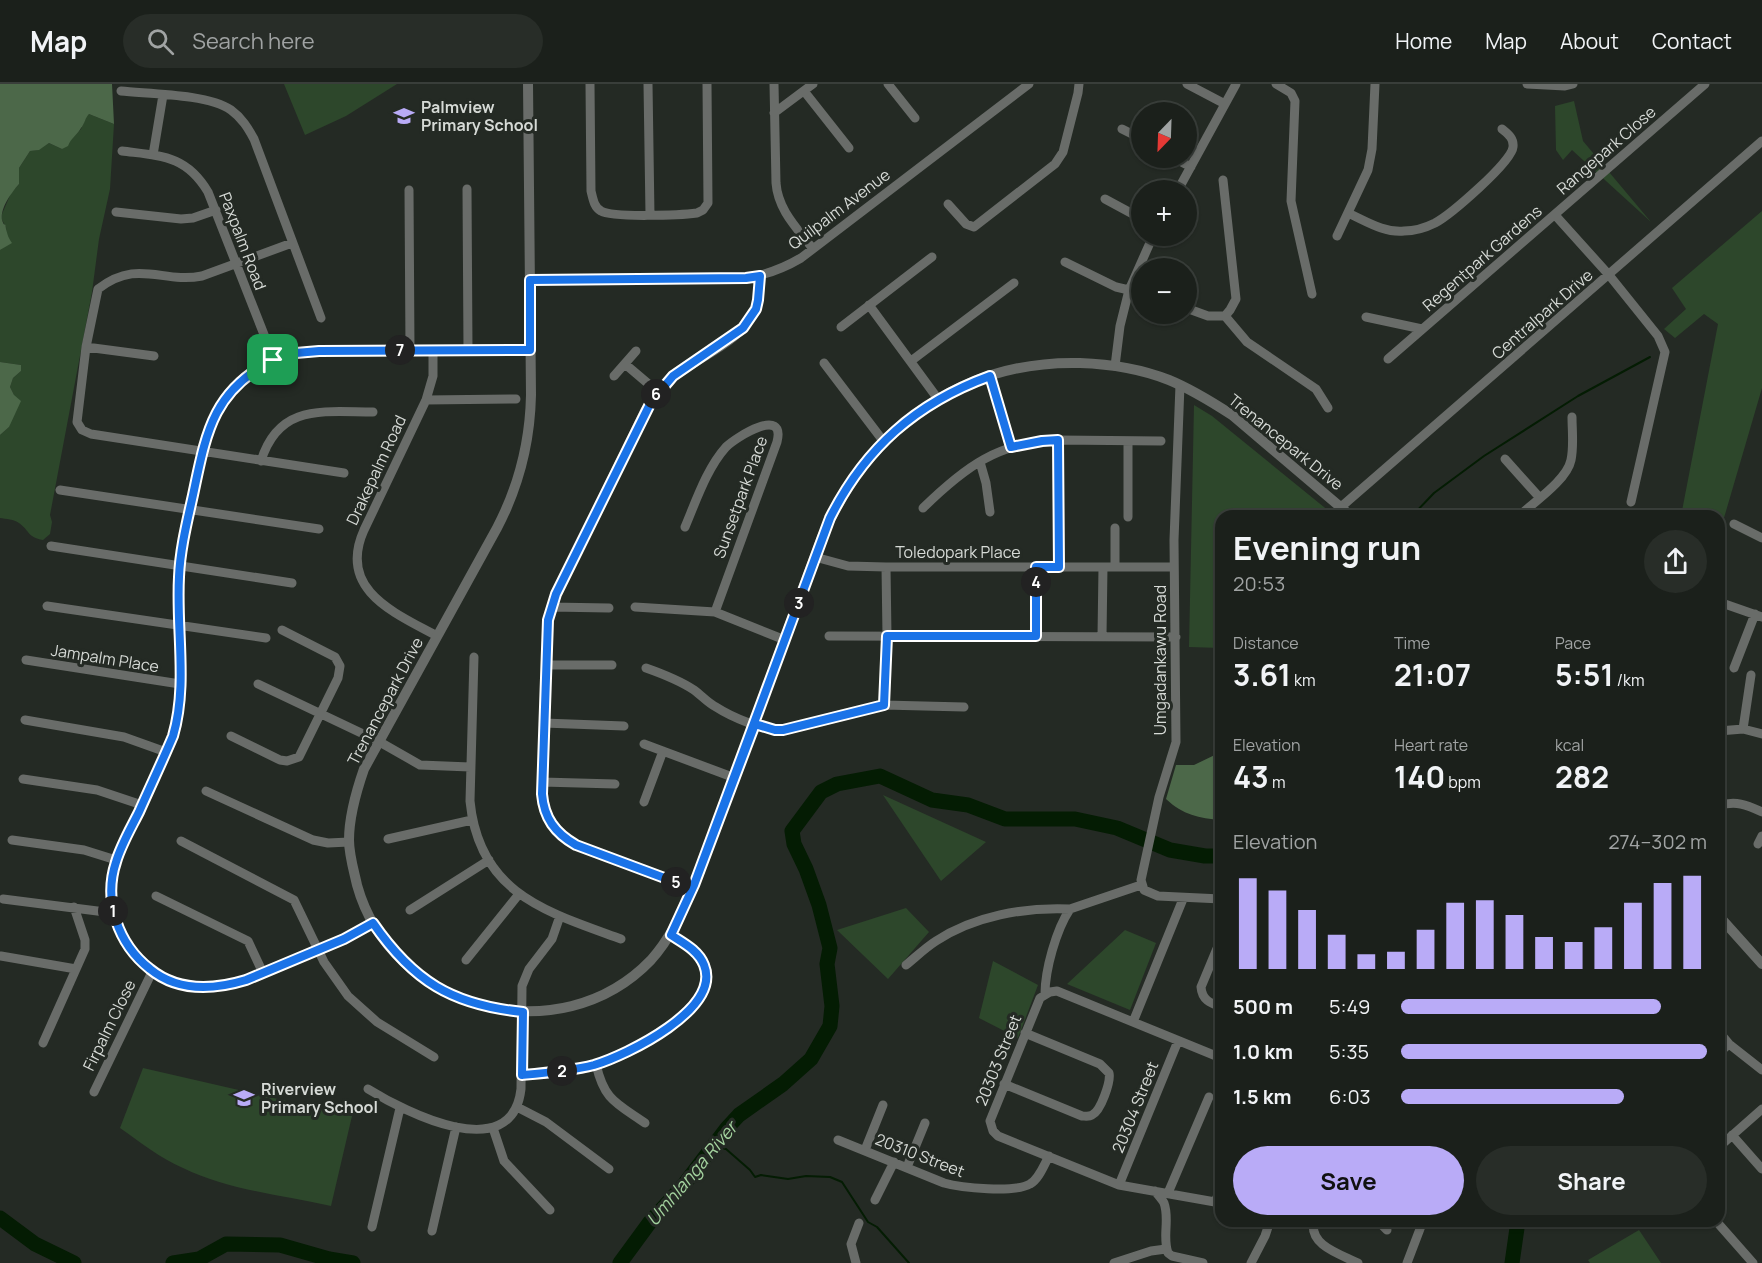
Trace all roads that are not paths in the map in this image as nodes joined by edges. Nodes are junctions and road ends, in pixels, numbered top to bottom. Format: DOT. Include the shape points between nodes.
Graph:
graph roads {
  1 [pos="528,84"];
  2 [pos="591,84"];
  3 [pos="648,84"];
  4 [pos="707,84"];
  5 [pos="774,84"];
  6 [pos="813,84"];
  7 [pos="888,84"];
  8 [pos="1029,84"];
  9 [pos="1079,84"];
  10 [pos="1188,84"];
  11 [pos="1236,84"];
  12 [pos="1276,84"];
  13 [pos="1375,84"];
  14 [pos="1527,84"];
  15 [pos="1573,84"];
  16 [pos="1705,84"];
  17 [pos="121,91"];
  18 [pos="804,91"];
  19 [pos="163,95"];
  20 [pos="1225,104"];
  21 [pos="774,113"];
  22 [pos="915,118"];
  23 [pos="1122,129"];
  24 [pos="1502,129"];
  25 [pos="1131,134"];
  26 [pos="1762,141"];
  27 [pos="849,148"];
  28 [pos="122,151"];
  29 [pos="153,155"];
  30 [pos="1197,156"];
  31 [pos="1223,180"];
  32 [pos="467,189"];
  33 [pos="409,190"];
  34 [pos="1105,199"];
  35 [pos="948,204"];
  36 [pos="216,210"];
  37 [pos="116,212"];
  38 [pos="1131,213"];
  39 [pos="1348,213"];
  40 [pos="650,215"];
  41 [pos="1555,215"];
  42 [pos="1337,236"];
  43 [pos="292,243"];
  44 [pos="1149,246"];
  45 [pos="813,249"];
  46 [pos="932,257"];
  47 [pos="1065,262"];
  48 [pos="236,264"];
  49 [pos="1609,275"];
  50 [pos="760,276"];
  51 [pos="530,280"];
  52 [pos="1014,283"];
  53 [pos="1129,290"];
  54 [pos="1312,294"];
  55 [pos="868,305"];
  56 [pos="1197,312"];
  57 [pos="1225,316"];
  58 [pos="1366,317"];
  59 [pos="321,318"];
  60 [pos="841,327"];
  61 [pos="1422,329"];
  62 [pos="86,347"];
  63 [pos="410,350"];
  64 [pos="433,350"];
  65 [pos="468,350"];
  66 [pos="530,350"];
  67 [pos="636,351"];
  68 [pos="154,356"];
  69 [pos="1388,359"];
  70 [pos="273,360"];
  71 [pos="911,361"];
  72 [pos="824,363"];
  73 [pos="625,364"];
  74 [pos="1115,366"];
  75 [pos="614,376"];
  76 [pos="990,376"];
  77 [pos="1180,385"];
  78 [pos="658,392"];
  79 [pos="516,399"];
  80 [pos="938,399"];
  81 [pos="426,400"];
  82 [pos="1328,408"];
  83 [pos="373,412"];
  84 [pos="1572,417"];
  85 [pos="1058,440"];
  86 [pos="1128,441"];
  87 [pos="1161,441"];
  88 [pos="884,442"];
  89 [pos="1011,447"];
  90 [pos="202,451"];
  91 [pos="1505,459"];
  92 [pos="261,460"];
  93 [pos="980,462"];
  94 [pos="344,473"];
  95 [pos="60,490"];
  96 [pos="1540,498"];
  97 [pos="1631,502"];
  98 [pos="1341,507"];
  99 [pos="923,508"];
  100 [pos="190,510"];
  101 [pos="1344,510"];
  102 [pos="1526,510"];
  103 [pos="990,512"];
  104 [pos="1128,517"];
  105 [pos="1734,524"];
  106 [pos="684,527"];
  107 [pos="319,528"];
  108 [pos="1115,528"];
  109 [pos="1762,538"];
  110 [pos="51,546"];
  111 [pos="815,557"];
  112 [pos="180,566"];
  113 [pos="886,567"];
  114 [pos="1036,567"];
  115 [pos="1059,567"];
  116 [pos="1103,567"];
  117 [pos="1114,567"];
  118 [pos="1174,567"];
  119 [pos="292,583"];
  120 [pos="1725,604"];
  121 [pos="47,606"];
  122 [pos="551,607"];
  123 [pos="635,607"];
  124 [pos="609,608"];
  125 [pos="715,612"];
  126 [pos="1758,615"];
  127 [pos="179,625"];
  128 [pos="282,630"];
  129 [pos="437,636"];
  130 [pos="829,636"];
  131 [pos="887,636"];
  132 [pos="1036,636"];
  133 [pos="1102,636"];
  134 [pos="1176,637"];
  135 [pos="266,638"];
  136 [pos="786,640"];
  137 [pos="474,657"];
  138 [pos="26,660"];
  139 [pos="546,665"];
  140 [pos="612,665"];
  141 [pos="646,668"];
  142 [pos="1734,668"];
  143 [pos="1751,675"];
  144 [pos="180,684"];
  145 [pos="258,684"];
  146 [pos="884,705"];
  147 [pos="964,707"];
  148 [pos="321,714"];
  149 [pos="25,720"];
  150 [pos="544,723"];
  151 [pos="755,724"];
  152 [pos="624,726"];
  153 [pos="1743,729"];
  154 [pos="1725,730"];
  155 [pos="1762,734"];
  156 [pos="231,736"];
  157 [pos="378,741"];
  158 [pos="644,744"];
  159 [pos="166,752"];
  160 [pos="663,752"];
  161 [pos="470,767"];
  162 [pos="735,778"];
  163 [pos="23,779"];
  164 [pos="542,782"];
  165 [pos="615,784"];
  166 [pos="206,791"];
  167 [pos="644,802"];
  168 [pos="142,805"];
  169 [pos="1725,805"];
  170 [pos="1762,812"];
  171 [pos="472,820"];
  172 [pos="388,839"];
  173 [pos="12,840"];
  174 [pos="181,842"];
  175 [pos="349,842"];
  176 [pos="116,860"];
  177 [pos="489,860"];
  178 [pos="694,885"];
  179 [pos="1142,885"];
  180 [pos="519,894"];
  181 [pos="156,896"];
  182 [pos="3,899"];
  183 [pos="1183,899"];
  184 [pos="1215,899"];
  185 [pos="74,907"];
  186 [pos="1070,909"];
  187 [pos="410,910"];
  188 [pos="113,913"];
  189 [pos="560,916"];
  190 [pos="1725,922"];
  191 [pos="373,923"];
  192 [pos="671,935"];
  193 [pos="621,939"];
  194 [pos="318,950"];
  195 [pos="1215,952"];
  196 [pos="1,956"];
  197 [pos="1760,958"];
  198 [pos="466,960"];
  199 [pos="906,965"];
  200 [pos="76,969"];
  201 [pos="152,972"];
  202 [pos="263,973"];
  203 [pos="1045,994"];
  204 [pos="1215,1004"];
  205 [pos="523,1012"];
  206 [pos="1133,1022"];
  207 [pos="1025,1033"];
  208 [pos="1725,1039"];
  209 [pos="1178,1041"];
  210 [pos="43,1043"];
  211 [pos="1729,1044"];
  212 [pos="1725,1048"];
  213 [pos="1215,1056"];
  214 [pos="434,1057"];
  215 [pos="596,1064"];
  216 [pos="1762,1070"];
  217 [pos="522,1075"];
  218 [pos="1004,1084"];
  219 [pos="368,1089"];
  220 [pos="94,1092"];
  221 [pos="1209,1097"];
  222 [pos="883,1105"];
  223 [pos="400,1107"];
  224 [pos="517,1107"];
  225 [pos="1762,1109"];
  226 [pos="925,1123"];
  227 [pos="645,1124"];
  228 [pos="456,1127"];
  229 [pos="493,1128"];
  230 [pos="1732,1135"];
  231 [pos="838,1140"];
  232 [pos="1725,1141"];
  233 [pos="865,1150"];
  234 [pos="1049,1156"];
  235 [pos="894,1162"];
  236 [pos="907,1167"];
  237 [pos="609,1169"];
  238 [pos="1762,1169"];
  239 [pos="1119,1185"];
  240 [pos="1155,1191"];
  241 [pos="1168,1193"];
  242 [pos="875,1200"];
  243 [pos="1215,1201"];
  244 [pos="550,1210"];
  245 [pos="859,1223"];
  246 [pos="372,1227"];
  247 [pos="1268,1227"];
  248 [pos="1313,1227"];
  249 [pos="1384,1227"];
  250 [pos="1421,1227"];
  251 [pos="1721,1227"];
  252 [pos="432,1230"];
  253 [pos="1387,1230"];
  254 [pos="1166,1249"];
  255 [pos="856,1263"];
  256 [pos="1114,1263"];
  257 [pos="1203,1263"];
  258 [pos="1251,1263"];
  259 [pos="1358,1263"];
  260 [pos="1407,1263"];
  261 [pos="1753,1263"];
  1 -- 51 [label="street, Trenancepark Drive"];
  2 -- 40 [label="street" via="591,190 595,206 603,213"];
  3 -- 40 [label="street"];
  4 -- 40 [label="street" via="708,203 697,213"];
  5 -- 21 [label="street"];
  6 -- 18 [label="street"];
  7 -- 22 [label="street"];
  8 -- 45 [label="street, Quilpalm Avenue"];
  9 -- 35 [label="street" via="1063,152 1055,164 974,227 966,224"];
  10 -- 20 [label="street"];
  11 -- 20 [label="street"];
  12 -- 54 [label="street" via="1291,93 1295,101 1291,201"];
  13 -- 39 [label="street" via="1370,160"];
  14 -- 15 [label="street"];
  16 -- 41 [label="street, Rangepark Close"];
  17 -- 19 [label="street"];
  18 -- 21 [label="street"];
  18 -- 27 [label="street"];
  19 -- 29 [label="street"];
  19 -- 43 [label="street" via="210,101 230,110 245,123"];
  20 -- 30 [label="street"];
  21 -- 45 [label="street" via="778,199"];
  23 -- 25 [label="street"];
  24 -- 39 [label="street" via="1514,145 1507,162 1436,222 1393,231"];
  26 -- 49 [label="street, Centralpark Drive"];
  28 -- 29 [label="street, Paxpalm Road"];
  29 -- 36 [label="street, Paxpalm Road" via="180,163 195,173"];
  31 -- 57 [label="street" via="1236,299"];
  32 -- 65 [label="street"];
  33 -- 63 [label="street"];
  34 -- 38 [label="street"];
  36 -- 37 [label="street" via="181,219"];
  36 -- 48 [label="street, Paxpalm Road"];
  39 -- 42 [label="street"];
  41 -- 49 [label="street, Regentpark Gardens"];
  41 -- 61 [label="street, Regentpark Gardens"];
  43 -- 48 [label="street"];
  43 -- 59 [label="street"];
  44 -- 53 [label="street"];
  45 -- 50 [label="street, Quilpalm Avenue" via="791,264"];
  46 -- 55 [label="street"];
  47 -- 53 [label="street"];
  48 -- 62 [label="street" via="192,278 136,272 104,285 98,289"];
  48 -- 70 [label="street, Paxpalm Road"];
  49 -- 97 [label="street, Regentpark Gardens" via="1658,336 1665,352"];
  49 -- 98 [label="street, Centralpark Drive"];
  50 -- 51 [label="street, Quilpalm Avenue"];
  50 -- 78 [label="street" via="756,309 743,328 673,376"];
  51 -- 66 [label="street, Trenancepark Drive"];
  52 -- 71 [label="street"];
  53 -- 74 [label="street"];
  55 -- 60 [label="street"];
  55 -- 71 [label="street"];
  56 -- 57 [label="street"];
  57 -- 82 [label="street" via="1247,342 1316,389"];
  58 -- 61 [label="street, Regentpark Gardens"];
  61 -- 69 [label="street, Regentpark Gardens"];
  62 -- 68 [label="street"];
  62 -- 90 [label="street" via="76,416 82,430"];
  63 -- 64 [label="street"];
  63 -- 70 [label="street" via="319,351"];
  64 -- 65 [label="street"];
  64 -- 81 [label="street, Drakepalm Road" via="433,376"];
  65 -- 66 [label="street"];
  66 -- 129 [label="street, Trenancepark Drive" via="529,430 515,491"];
  67 -- 73 [label="street"];
  70 -- 90 [label="street" via="246,376 228,394 216,411"];
  71 -- 80 [label="street"];
  72 -- 88 [label="street"];
  73 -- 75 [label="street"];
  73 -- 78 [label="street"];
  74 -- 76 [label="street, Trenancepark Drive" via="1044,365"];
  74 -- 77 [label="street, Trenancepark Drive"];
  76 -- 80 [label="street, Trenancepark Drive"];
  76 -- 89 [label="street"];
  77 -- 98 [label="street, Trenancepark Drive" via="1232,416"];
  77 -- 118 [label="street, Umgadankawu Road"];
  78 -- 122 [label="street" via="640,421"];
  79 -- 81 [label="street"];
  80 -- 88 [label="street, Trenancepark Drive"];
  81 -- 129 [label="street, Drakepalm Road" via="360,538 357,558 360,577 372,596"];
  83 -- 92 [label="street" via="310,412 296,416 274,433"];
  84 -- 96 [label="street" via="1569,468"];
  85 -- 86 [label="street"];
  85 -- 89 [label="street"];
  85 -- 115 [label="street"];
  86 -- 87 [label="street"];
  86 -- 104 [label="street"];
  88 -- 111 [label="street, Trenancepark Drive" via="847,487"];
  89 -- 93 [label="street"];
  90 -- 92 [label="street"];
  90 -- 100 [label="street"];
  91 -- 96 [label="street"];
  92 -- 94 [label="street"];
  93 -- 99 [label="street" via="957,476"];
  93 -- 103 [label="street"];
  95 -- 100 [label="street"];
  96 -- 102 [label="street"];
  98 -- 101 [label="street, Trenancepark Drive"];
  100 -- 107 [label="street"];
  100 -- 112 [label="street"];
  105 -- 109 [label="street"];
  106 -- 125 [label="street, Sunsetpark Place" via="712,467 728,446 759,426 777,430 777,442"];
  108 -- 117 [label="street"];
  110 -- 112 [label="street"];
  111 -- 113 [label="street, Toledopark Place" via="848,566"];
  111 -- 136 [label="street, Trenancepark Drive"];
  112 -- 119 [label="street"];
  112 -- 127 [label="street"];
  113 -- 114 [label="street, Toledopark Place"];
  113 -- 131 [label="street"];
  114 -- 115 [label="street, Toledopark Place"];
  114 -- 132 [label="street"];
  115 -- 116 [label="street, Toledopark Place"];
  116 -- 117 [label="street, Toledopark Place"];
  116 -- 133 [label="street"];
  117 -- 118 [label="street, Toledopark Place"];
  118 -- 134 [label="street, Umgadankawu Road"];
  120 -- 126 [label="street"];
  121 -- 127 [label="street"];
  122 -- 124 [label="street"];
  122 -- 139 [label="street"];
  123 -- 125 [label="street"];
  125 -- 136 [label="street"];
  126 -- 142 [label="street"];
  127 -- 135 [label="street"];
  127 -- 144 [label="street"];
  128 -- 148 [label="street" via="338,661 338,678"];
  129 -- 157 [label="street, Trenancepark Drive"];
  130 -- 131 [label="street"];
  131 -- 132 [label="street"];
  131 -- 146 [label="street"];
  132 -- 133 [label="street"];
  133 -- 134 [label="street"];
  134 -- 179 [label="street, Umgadankawu Road" via="1176,742 1159,797"];
  136 -- 151 [label="street, Trenancepark Drive"];
  137 -- 161 [label="street"];
  138 -- 144 [label="street, Jampalm Place"];
  139 -- 140 [label="street"];
  139 -- 150 [label="street"];
  141 -- 151 [label="street" via="669,676 716,708"];
  143 -- 153 [label="street"];
  144 -- 159 [label="street" via="177,722"];
  145 -- 148 [label="street"];
  146 -- 147 [label="street"];
  146 -- 151 [label="street" via="783,730"];
  148 -- 156 [label="street" via="304,751 294,760 280,760"];
  148 -- 157 [label="street"];
  149 -- 159 [label="street" via="123,737"];
  150 -- 152 [label="street"];
  150 -- 164 [label="street"];
  151 -- 162 [label="street, Trenancepark Drive"];
  153 -- 154 [label="street"];
  153 -- 155 [label="street"];
  157 -- 161 [label="street" via="420,765"];
  157 -- 175 [label="street, Trenancepark Drive" via="353,803"];
  158 -- 160 [label="street"];
  159 -- 168 [label="street"];
  160 -- 162 [label="street"];
  160 -- 167 [label="street"];
  161 -- 171 [label="street"];
  162 -- 178 [label="street, Trenancepark Drive"];
  163 -- 168 [label="street" via="97,790"];
  164 -- 165 [label="street"];
  164 -- 178 [label="street" via="545,813 568,840 678,883"];
  166 -- 175 [label="street" via="313,840"];
  168 -- 176 [label="street"];
  169 -- 170 [label="street" via="1742,804"];
  171 -- 172 [label="street"];
  171 -- 177 [label="street"];
  173 -- 176 [label="street" via="84,850"];
  174 -- 194 [label="street" via="294,900"];
  175 -- 191 [label="street, Trenancepark Drive" via="362,899"];
  176 -- 188 [label="street"];
  177 -- 180 [label="street"];
  177 -- 187 [label="street"];
  178 -- 192 [label="street, Trenancepark Drive"];
  179 -- 183 [label="street" via="1149,893"];
  179 -- 186 [label="street"];
  180 -- 189 [label="street"];
  180 -- 198 [label="street"];
  181 -- 202 [label="street" via="248,941"];
  182 -- 185 [label="street"];
  183 -- 184 [label="street"];
  183 -- 206 [label="street"];
  185 -- 188 [label="street"];
  185 -- 200 [label="street" via="85,940"];
  186 -- 199 [label="street" via="1042,908 965,926 936,941"];
  186 -- 203 [label="street" via="1047,969"];
  188 -- 201 [label="street" via="126,944"];
  189 -- 193 [label="street"];
  189 -- 205 [label="street" via="546,950 525,976"];
  190 -- 197 [label="street"];
  191 -- 194 [label="street"];
  191 -- 205 [label="street, Trenancepark Drive" via="402,960 434,986 476,1005"];
  192 -- 205 [label="street, Trenancepark Drive" via="640,970 609,991 571,1006"];
  192 -- 215 [label="street" via="698,954 705,966 706,984 700,997 681,1017 646,1042"];
  194 -- 202 [label="street"];
  194 -- 214 [label="street" via="348,996 377,1022"];
  195 -- 204 [label="street" via="1201,991 1206,1000"];
  196 -- 200 [label="street"];
  200 -- 210 [label="street"];
  201 -- 202 [label="street" via="177,984 205,988 229,985"];
  201 -- 220 [label="street, Firpalm Close"];
  203 -- 206 [label="street" via="1058,992"];
  203 -- 207 [label="street, 20303 Street"];
  205 -- 217 [label="street"];
  206 -- 209 [label="street"];
  207 -- 218 [label="street, 20303 Street"];
  207 -- 218 [label="street" via="1100,1064 1110,1073 1110,1081 1098,1110 1088,1116"];
  208 -- 211 [label="street"];
  209 -- 213 [label="street"];
  209 -- 239 [label="street, 20304 Street"];
  211 -- 212 [label="street"];
  211 -- 216 [label="street"];
  215 -- 217 [label="street"];
  215 -- 227 [label="street" via="605,1091"];
  217 -- 224 [label="street"];
  218 -- 234 [label="street, 20303 Street" via="991,1116 993,1131"];
  219 -- 223 [label="street"];
  221 -- 241 [label="street"];
  222 -- 233 [label="street"];
  223 -- 228 [label="street"];
  223 -- 246 [label="street"];
  224 -- 229 [label="street" via="501,1125"];
  224 -- 237 [label="street" via="546,1122"];
  225 -- 230 [label="street"];
  226 -- 236 [label="street"];
  228 -- 229 [label="street"];
  228 -- 252 [label="street"];
  229 -- 244 [label="street" via="509,1169"];
  230 -- 232 [label="street"];
  230 -- 238 [label="street"];
  231 -- 233 [label="street, 20310 Street"];
  233 -- 235 [label="street, 20310 Street"];
  234 -- 236 [label="street, 20310 Street" via="1033,1182 1009,1188 962,1188"];
  234 -- 239 [label="street, 20303 Street"];
  235 -- 236 [label="street, 20310 Street"];
  235 -- 242 [label="street"];
  239 -- 240 [label="street, 20303 Street"];
  240 -- 241 [label="street, 20303 Street"];
  240 -- 254 [label="street" via="1164,1203"];
  241 -- 243 [label="street, 20303 Street"];
  245 -- 255 [label="street" via="851,1244"];
  247 -- 258 [label="street"];
  248 -- 259 [label="street" via="1318,1242"];
  249 -- 253 [label="street"];
  250 -- 260 [label="street"];
  251 -- 261 [label="street"];
  254 -- 256 [label="street"];
  254 -- 257 [label="street" via="1172,1256"];
}
